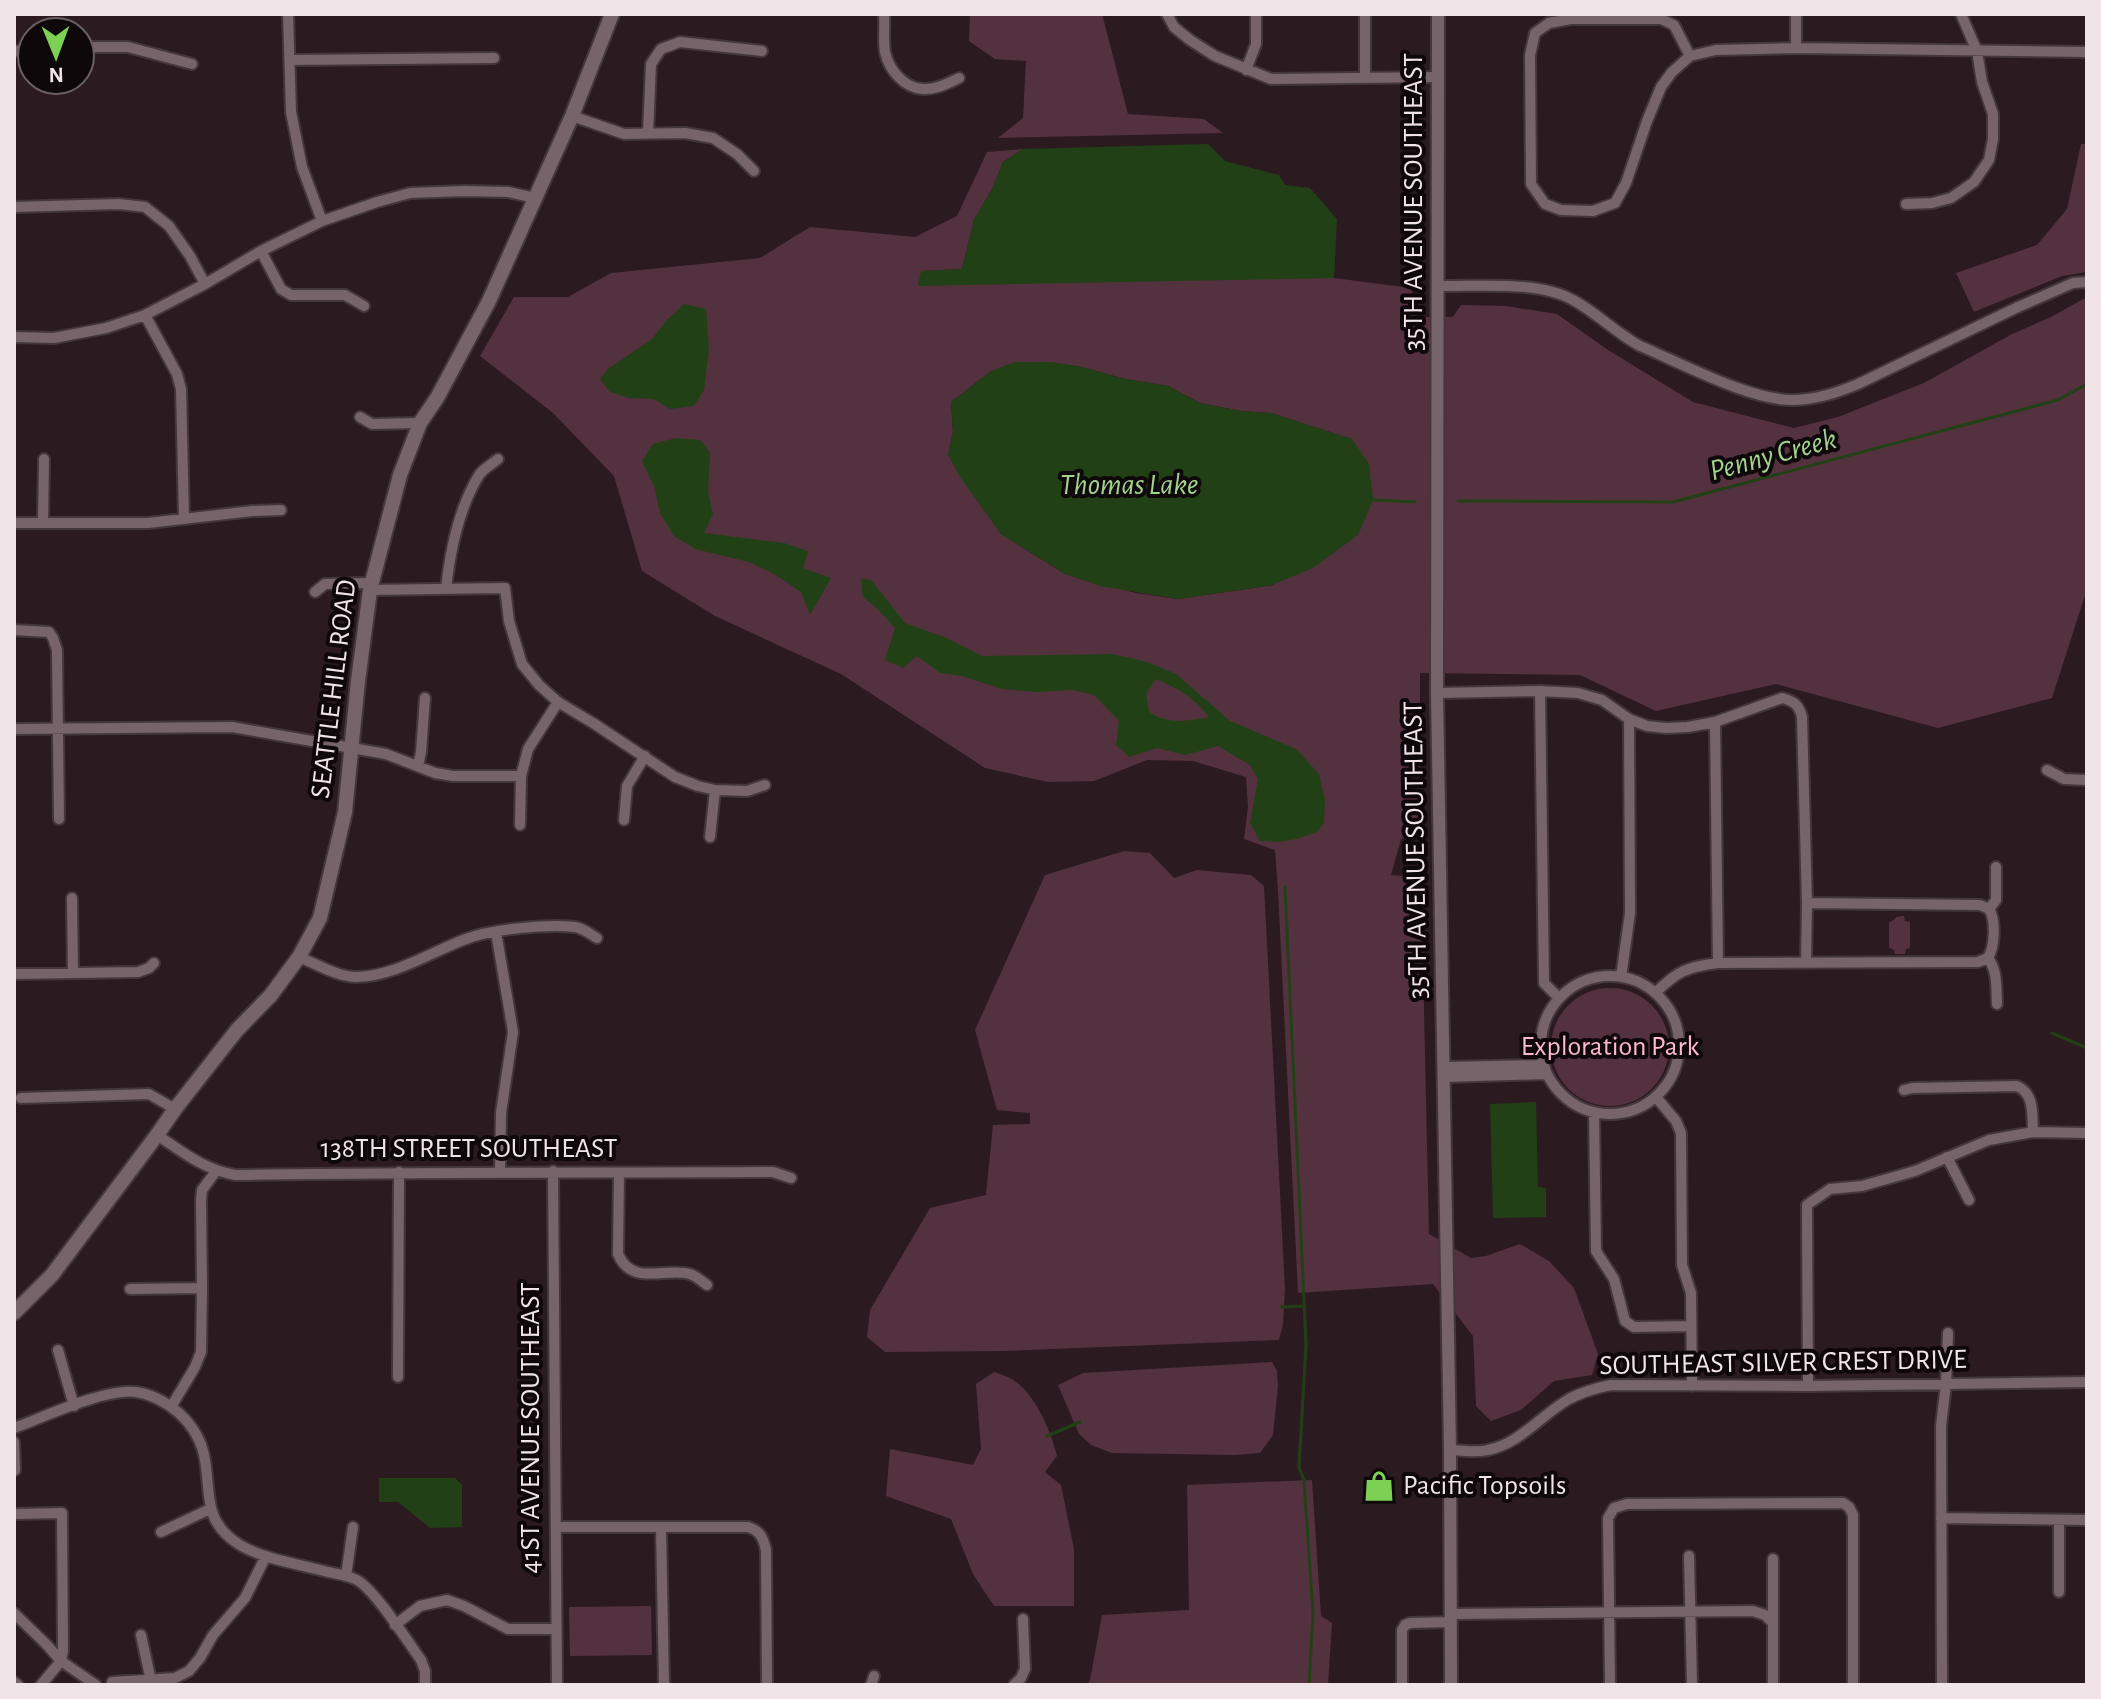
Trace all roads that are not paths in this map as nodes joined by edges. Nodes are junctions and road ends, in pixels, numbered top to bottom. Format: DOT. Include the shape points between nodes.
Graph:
graph roads {
  1 [pos="288,14"];
  2 [pos="612,14"];
  3 [pos="884,14"];
  4 [pos="1167,14"];
  5 [pos="1256,14"];
  6 [pos="1365,14"];
  7 [pos="1438,14"];
  8 [pos="1796,14"];
  9 [pos="1961,14"];
  10 [pos="96,47"];
  11 [pos="1796,48"];
  12 [pos="762,51"];
  13 [pos="1977,51"];
  14 [pos="2087,52"];
  15 [pos="1690,56"];
  16 [pos="494,58"];
  17 [pos="290,60"];
  18 [pos="192,64"];
  19 [pos="1246,70"];
  20 [pos="1438,77"];
  21 [pos="959,78"];
  22 [pos="1365,78"];
  23 [pos="572,116"];
  24 [pos="648,133"];
  25 [pos="754,171"];
  26 [pos="535,198"];
  27 [pos="1906,204"];
  28 [pos="14,207"];
  29 [pos="322,221"];
  30 [pos="261,251"];
  31 [pos="2087,282"];
  32 [pos="205,284"];
  33 [pos="1438,286"];
  34 [pos="364,306"];
  35 [pos="145,315"];
  36 [pos="14,337"];
  37 [pos="360,417"];
  38 [pos="420,423"];
  39 [pos="44,459"];
  40 [pos="498,459"];
  41 [pos="281,510"];
  42 [pos="184,519"];
  43 [pos="43,522"];
  44 [pos="14,523"];
  45 [pos="371,586"];
  46 [pos="446,589"];
  47 [pos="315,592"];
  48 [pos="14,630"];
  49 [pos="1540,691"];
  50 [pos="1437,693"];
  51 [pos="425,698"];
  52 [pos="558,702"];
  53 [pos="1629,719"];
  54 [pos="1715,722"];
  55 [pos="14,729"];
  56 [pos="58,729"];
  57 [pos="351,747"];
  58 [pos="645,756"];
  59 [pos="418,766"];
  60 [pos="2047,770"];
  61 [pos="521,776"];
  62 [pos="2087,780"];
  63 [pos="765,785"];
  64 [pos="715,790"];
  65 [pos="59,819"];
  66 [pos="624,820"];
  67 [pos="520,825"];
  68 [pos="710,837"];
  69 [pos="1996,867"];
  70 [pos="72,898"];
  71 [pos="1807,903"];
  72 [pos="1989,909"];
  73 [pos="496,932"];
  74 [pos="597,938"];
  75 [pos="299,957"];
  76 [pos="1988,958"];
  77 [pos="1806,962"];
  78 [pos="154,963"];
  79 [pos="1718,963"];
  80 [pos="73,973"];
  81 [pos="14,974"];
  82 [pos="1621,977"];
  83 [pos="1655,993"];
  84 [pos="1559,998"];
  85 [pos="1997,1004"];
  86 [pos="1545,1070"];
  87 [pos="1445,1072"];
  88 [pos="1904,1090"];
  89 [pos="1656,1097"];
  90 [pos="21,1098"];
  91 [pos="175,1109"];
  92 [pos="1594,1112"];
  93 [pos="2033,1132"];
  94 [pos="2087,1133"];
  95 [pos="157,1135"];
  96 [pos="1947,1157"];
  97 [pos="216,1171"];
  98 [pos="500,1171"];
  99 [pos="553,1171"];
  100 [pos="399,1172"];
  101 [pos="619,1173"];
  102 [pos="791,1178"];
  103 [pos="1969,1200"];
  104 [pos="707,1285"];
  105 [pos="202,1288"];
  106 [pos="130,1289"];
  107 [pos="14,1313"];
  108 [pos="1691,1326"];
  109 [pos="1948,1333"];
  110 [pos="58,1350"];
  111 [pos="398,1377"];
  112 [pos="2087,1382"];
  113 [pos="1946,1384"];
  114 [pos="1692,1386"];
  115 [pos="1808,1386"];
  116 [pos="74,1406"];
  117 [pos="171,1407"];
  118 [pos="14,1428"];
  119 [pos="14,1442"];
  120 [pos="1450,1450"];
  121 [pos="15,1470"];
  122 [pos="210,1509"];
  123 [pos="14,1514"];
  124 [pos="1941,1518"];
  125 [pos="2059,1520"];
  126 [pos="2087,1520"];
  127 [pos="353,1527"];
  128 [pos="556,1527"];
  129 [pos="661,1528"];
  130 [pos="161,1532"];
  131 [pos="266,1556"];
  132 [pos="1689,1556"];
  133 [pos="1773,1559"];
  134 [pos="346,1576"];
  135 [pos="2059,1592"];
  136 [pos="1609,1612"];
  137 [pos="14,1613"];
  138 [pos="1690,1613"];
  139 [pos="1451,1618"];
  140 [pos="1023,1619"];
  141 [pos="1772,1622"];
  142 [pos="395,1625"];
  143 [pos="556,1629"];
  144 [pos="141,1635"];
  145 [pos="61,1661"];
  146 [pos="151,1681"];
  147 [pos="112,1682"];
  148 [pos="41,1685"];
  149 [pos="96,1685"];
  150 [pos="425,1685"];
  151 [pos="557,1685"];
  152 [pos="664,1685"];
  153 [pos="767,1685"];
  154 [pos="1014,1685"];
  155 [pos="1402,1685"];
  156 [pos="1451,1685"];
  157 [pos="1610,1685"];
  158 [pos="1692,1685"];
  159 [pos="1773,1685"];
  160 [pos="1853,1685"];
  161 [pos="1942,1685"];
  1 -- 17 [label="street"];
  2 -- 23 [label="main road, SEATTLE HILL ROAD"];
  3 -- 21 [label="street" via="885,51 892,70 906,83 923,90"];
  4 -- 19 [label="street" via="1190,40"];
  5 -- 19 [label="street" via="1256,44"];
  6 -- 22 [label="street"];
  7 -- 20 [label="street, 35TH AVENUE SOUTHEAST"];
  8 -- 11 [label="street"];
  9 -- 13 [label="street"];
  10 -- 18 [label="street" via="128,47"];
  11 -- 13 [label="street"];
  11 -- 15 [label="street" via="1716,50"];
  12 -- 24 [label="street" via="680,42 661,49 651,64"];
  13 -- 14 [label="street"];
  13 -- 27 [label="street" via="1993,114 1989,160 1974,182 1951,198"];
  15 -- 15 [label="street" via="1674,25 1661,19 1571,19 1549,23 1535,33 1530,55 1531,184 1545,204 1593,211 1615,203 1661,87"];
  16 -- 17 [label="street"];
  17 -- 29 [label="street" via="291,112 299,153"];
  19 -- 22 [label="street" via="1271,79"];
  20 -- 22 [label="street"];
  20 -- 33 [label="street, 35TH AVENUE SOUTHEAST"];
  23 -- 24 [label="street" via="624,134"];
  23 -- 26 [label="main road, SEATTLE HILL ROAD"];
  24 -- 25 [label="street" via="713,138"];
  26 -- 29 [label="street" via="508,192 410,193"];
  26 -- 38 [label="main road, SEATTLE HILL ROAD" via="489,301"];
  28 -- 32 [label="street" via="145,207 169,226"];
  29 -- 30 [label="street"];
  30 -- 32 [label="street"];
  30 -- 34 [label="street" via="281,289 291,295 345,295"];
  31 -- 33 [label="street" via="2018,307 1848,388 1791,400 1751,392 1640,346 1553,291"];
  32 -- 35 [label="street"];
  33 -- 50 [label="street, 35TH AVENUE SOUTHEAST"];
  35 -- 36 [label="street" via="54,338"];
  35 -- 42 [label="street" via="181,389"];
  37 -- 38 [label="street" via="372,424"];
  38 -- 45 [label="main road, SEATTLE HILL ROAD" via="400,475"];
  39 -- 43 [label="street"];
  40 -- 46 [label="street" via="480,473 462,514"];
  41 -- 42 [label="street"];
  42 -- 43 [label="street"];
  43 -- 44 [label="street"];
  45 -- 46 [label="street"];
  45 -- 47 [label="street" via="325,584"];
  45 -- 57 [label="main road, SEATTLE HILL ROAD"];
  46 -- 52 [label="street" via="505,588 522,664"];
  48 -- 56 [label="street" via="49,632 53,638"];
  49 -- 50 [label="street"];
  49 -- 53 [label="street" via="1602,700"];
  49 -- 84 [label="street" via="1544,983"];
  50 -- 87 [label="street, 35TH AVENUE SOUTHEAST"];
  51 -- 59 [label="street"];
  52 -- 58 [label="street"];
  52 -- 61 [label="street" via="528,749"];
  53 -- 54 [label="street" via="1666,728"];
  53 -- 82 [label="street" via="1630,913"];
  54 -- 71 [label="street" via="1782,698 1800,708"];
  54 -- 79 [label="street"];
  55 -- 56 [label="street"];
  56 -- 57 [label="street" via="232,727"];
  56 -- 65 [label="street"];
  57 -- 59 [label="street"];
  57 -- 75 [label="main road, SEATTLE HILL ROAD" via="334,865 320,918"];
  58 -- 64 [label="street" via="675,777"];
  58 -- 66 [label="street" via="627,786"];
  59 -- 61 [label="street" via="453,776"];
  60 -- 62 [label="street" via="2064,779"];
  61 -- 67 [label="street"];
  63 -- 64 [label="street" via="747,791"];
  64 -- 68 [label="street"];
  69 -- 72 [label="street" via="1996,900"];
  70 -- 80 [label="street"];
  71 -- 72 [label="street"];
  71 -- 77 [label="street"];
  72 -- 76 [label="street" via="1993,916"];
  73 -- 74 [label="street" via="579,927"];
  73 -- 75 [label="street" via="470,937 384,973 355,977"];
  73 -- 98 [label="street" via="513,1032 501,1113"];
  75 -- 91 [label="main road, SEATTLE HILL ROAD"];
  76 -- 77 [label="street"];
  76 -- 85 [label="street" via="1996,973"];
  77 -- 79 [label="street"];
  78 -- 80 [label="street" via="138,972"];
  79 -- 83 [label="street" via="1674,975"];
  80 -- 81 [label="street"];
  82 -- 83 [label="street"];
  82 -- 84 [label="street" via="1581,982"];
  83 -- 89 [label="street" via="1668,1008 1679,1045 1673,1073"];
  84 -- 86 [label="street" via="1546,1018 1541,1041"];
  86 -- 87 [label="street"];
  86 -- 92 [label="street" via="1566,1099"];
  87 -- 120 [label="street, 35TH AVENUE SOUTHEAST"];
  88 -- 93 [label="street" via="2017,1086 2030,1096"];
  89 -- 92 [label="street" via="1637,1109"];
  89 -- 108 [label="street" via="1681,1133 1682,1265 1691,1293"];
  90 -- 91 [label="street" via="149,1094"];
  91 -- 95 [label="main road, SEATTLE HILL ROAD"];
  92 -- 108 [label="street" via="1596,1251 1614,1279 1625,1321 1634,1327"];
  93 -- 94 [label="street"];
  93 -- 96 [label="street" via="1989,1140"];
  95 -- 97 [label="street, 138TH STREET SOUTHEAST"];
  95 -- 107 [label="main road, SEATTLE HILL ROAD" via="52,1275"];
  96 -- 103 [label="street"];
  96 -- 115 [label="street" via="1862,1186 1830,1189 1807,1205"];
  97 -- 100 [label="street, 138TH STREET SOUTHEAST"];
  97 -- 105 [label="street" via="202,1190"];
  98 -- 99 [label="street, 138TH STREET SOUTHEAST"];
  98 -- 100 [label="street, 138TH STREET SOUTHEAST"];
  99 -- 101 [label="street, 138TH STREET SOUTHEAST"];
  99 -- 128 [label="street, 41ST AVENUE SOUTHEAST"];
  100 -- 111 [label="street"];
  101 -- 102 [label="street, 138TH STREET SOUTHEAST" via="773,1172"];
  101 -- 104 [label="street" via="621,1261 637,1273 691,1274"];
  105 -- 106 [label="street"];
  105 -- 117 [label="street" via="201,1352"];
  108 -- 114 [label="street"];
  109 -- 113 [label="street"];
  110 -- 116 [label="street"];
  112 -- 113 [label="street, SOUTHEAST SILVER CREST DRIVE"];
  113 -- 115 [label="street, SOUTHEAST SILVER CREST DRIVE"];
  113 -- 124 [label="street"];
  114 -- 115 [label="street, SOUTHEAST SILVER CREST DRIVE"];
  114 -- 120 [label="street, SOUTHEAST SILVER CREST DRIVE" via="1611,1385 1587,1390 1506,1443 1487,1451"];
  116 -- 117 [label="street" via="134,1392"];
  116 -- 118 [label="street"];
  117 -- 122 [label="street" via="201,1443"];
  119 -- 121 [label="street"];
  120 -- 139 [label="street, 35TH AVENUE SOUTHEAST"];
  122 -- 130 [label="street"];
  122 -- 131 [label="street" via="241,1545"];
  123 -- 145 [label="street" via="62,1513"];
  124 -- 125 [label="street"];
  124 -- 161 [label="street"];
  125 -- 126 [label="street"];
  125 -- 135 [label="street"];
  127 -- 134 [label="street"];
  128 -- 129 [label="street"];
  128 -- 143 [label="street, 41ST AVENUE SOUTHEAST"];
  129 -- 152 [label="street"];
  129 -- 153 [label="street" via="748,1527 762,1535"];
  131 -- 134 [label="street"];
  131 -- 146 [label="street" via="245,1598 189,1671"];
  132 -- 138 [label="street"];
  133 -- 141 [label="street"];
  134 -- 142 [label="street" via="365,1587"];
  136 -- 138 [label="street"];
  136 -- 139 [label="street"];
  136 -- 157 [label="street"];
  136 -- 160 [label="street" via="1608,1518 1614,1508 1843,1503 1853,1515"];
  137 -- 145 [label="street"];
  138 -- 141 [label="street" via="1753,1611"];
  138 -- 158 [label="street"];
  139 -- 155 [label="street" via="1405,1625"];
  139 -- 156 [label="street, 35TH AVENUE SOUTHEAST"];
  140 -- 154 [label="street" via="1025,1669"];
  141 -- 159 [label="street"];
  142 -- 143 [label="street" via="420,1606 447,1600 508,1629"];
  142 -- 150 [label="street" via="421,1660"];
  143 -- 151 [label="street, 41ST AVENUE SOUTHEAST"];
  144 -- 146 [label="street"];
  145 -- 148 [label="street"];
  145 -- 149 [label="street"];
  146 -- 147 [label="street"];
}
